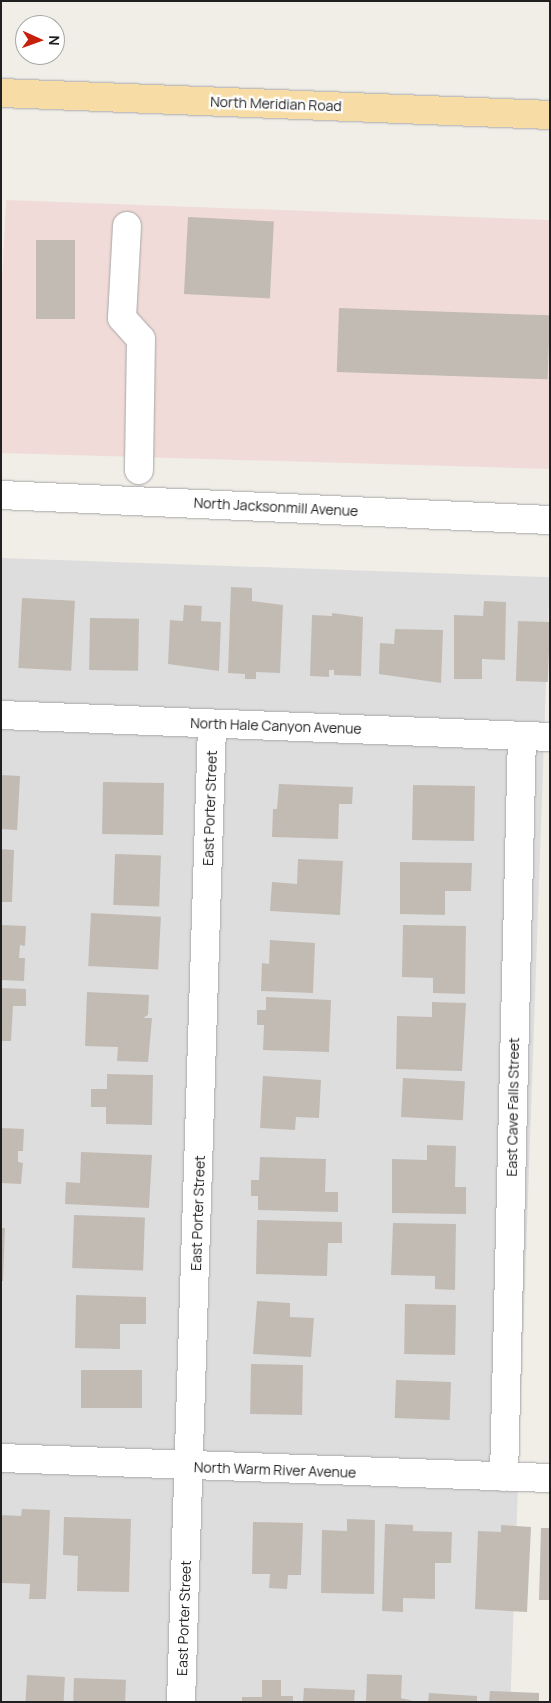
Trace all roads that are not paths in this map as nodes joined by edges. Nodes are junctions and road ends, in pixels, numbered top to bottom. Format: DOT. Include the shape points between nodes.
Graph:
graph roads {
  1 [pos="1,93"];
  2 [pos="550,115"];
  3 [pos="128,226"];
  4 [pos="139,470"];
  5 [pos="1,495"];
  6 [pos="550,520"];
  7 [pos="1,715"];
  8 [pos="212,724"];
  9 [pos="522,736"];
  10 [pos="550,737"];
  11 [pos="1,1458"];
  12 [pos="190,1468"];
  13 [pos="504,1477"];
  14 [pos="550,1478"];
  15 [pos="181,1702"];
  1 -- 2 [label="main road, North Meridian Road"];
  3 -- 4 [label="street" via="122,318 141,340"];
  5 -- 6 [label="street, North Jacksonmill Avenue"];
  7 -- 8 [label="street, North Hale Canyon Avenue"];
  8 -- 9 [label="street, North Hale Canyon Avenue"];
  8 -- 12 [label="street, East Porter Street"];
  9 -- 10 [label="street, North Hale Canyon Avenue"];
  9 -- 13 [label="street, East Cave Falls Street"];
  11 -- 12 [label="street, North Warm River Avenue"];
  12 -- 13 [label="street, North Warm River Avenue"];
  12 -- 15 [label="street, East Porter Street"];
  13 -- 14 [label="street, North Warm River Avenue"];
}
